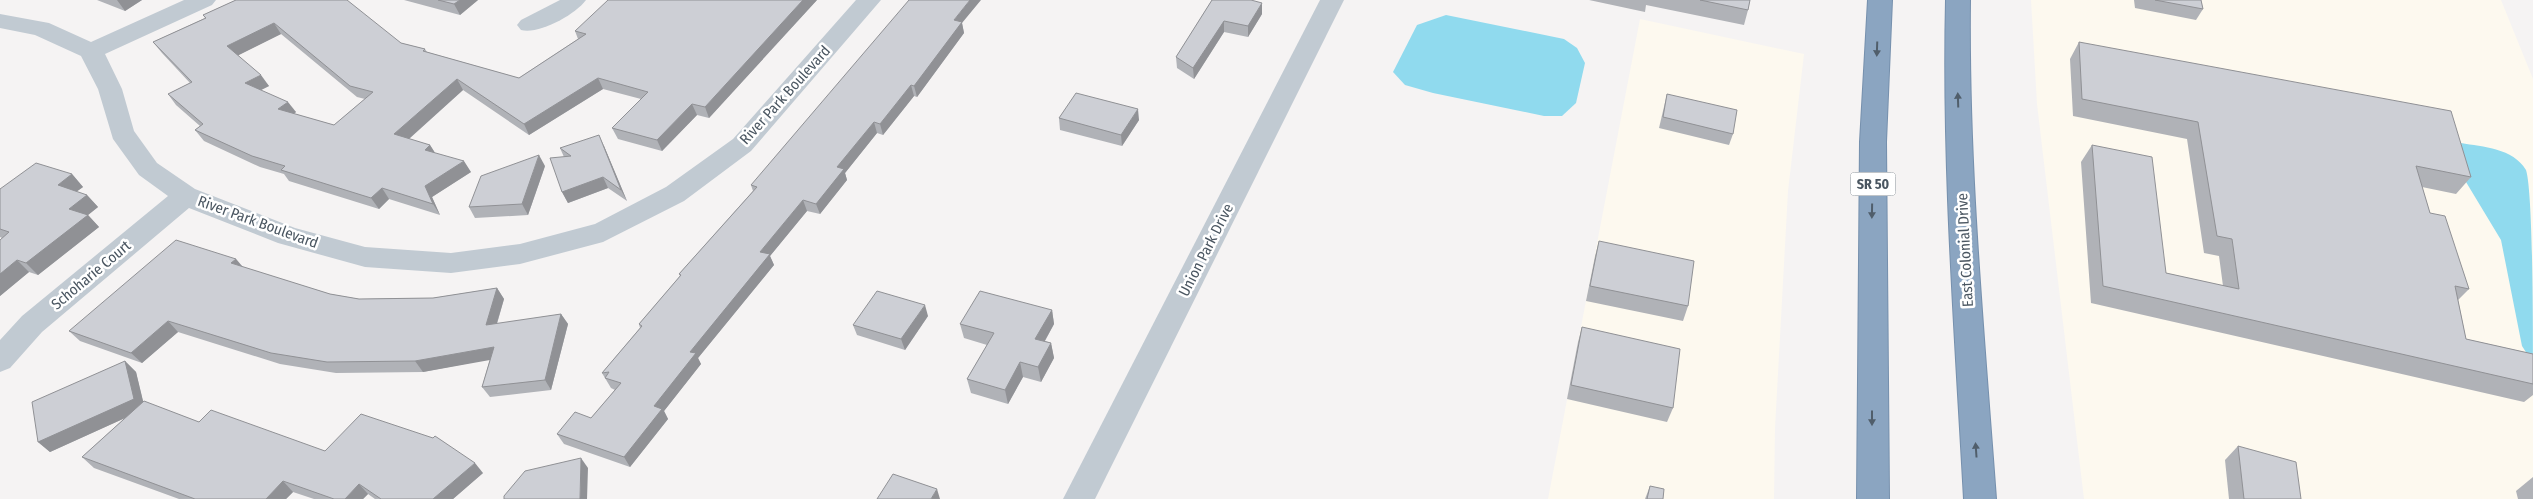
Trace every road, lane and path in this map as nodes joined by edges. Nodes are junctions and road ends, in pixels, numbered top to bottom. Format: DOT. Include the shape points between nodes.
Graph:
graph roads {
  1 [pos="204,0"];
  2 [pos="574,0"];
  3 [pos="869,0"];
  4 [pos="1332,0"];
  5 [pos="1880,0"];
  6 [pos="1958,0"];
  7 [pos="0,21"];
  8 [pos="529,25"];
  9 [pos="91,51"];
  10 [pos="186,196"];
  11 [pos="0,360"];
  12 [pos="1079,499"];
  13 [pos="1873,499"];
  14 [pos="1980,499"];
  1 -- 9 [label="street"];
  2 -- 8 [label="street" via="565,8"];
  3 -- 10 [label="street, River Park Boulevard" via="742,145 675,194 603,232 520,254 451,262 365,257 288,236"];
  4 -- 12 [label="street, Union Park Drive"];
  5 -- 13 [label="highway, SR 50, one-way" via="1873,156"];
  14 -- 6 [label="highway, East Colonial Drive, one-way" via="1964,252"];
  7 -- 9 [label="street" via="41,28"];
  9 -- 10 [label="street, River Park Boulevard" via="110,89 122,133 148,169"];
  10 -- 11 [label="street, Schoharie Court" via="32,324"];
}
